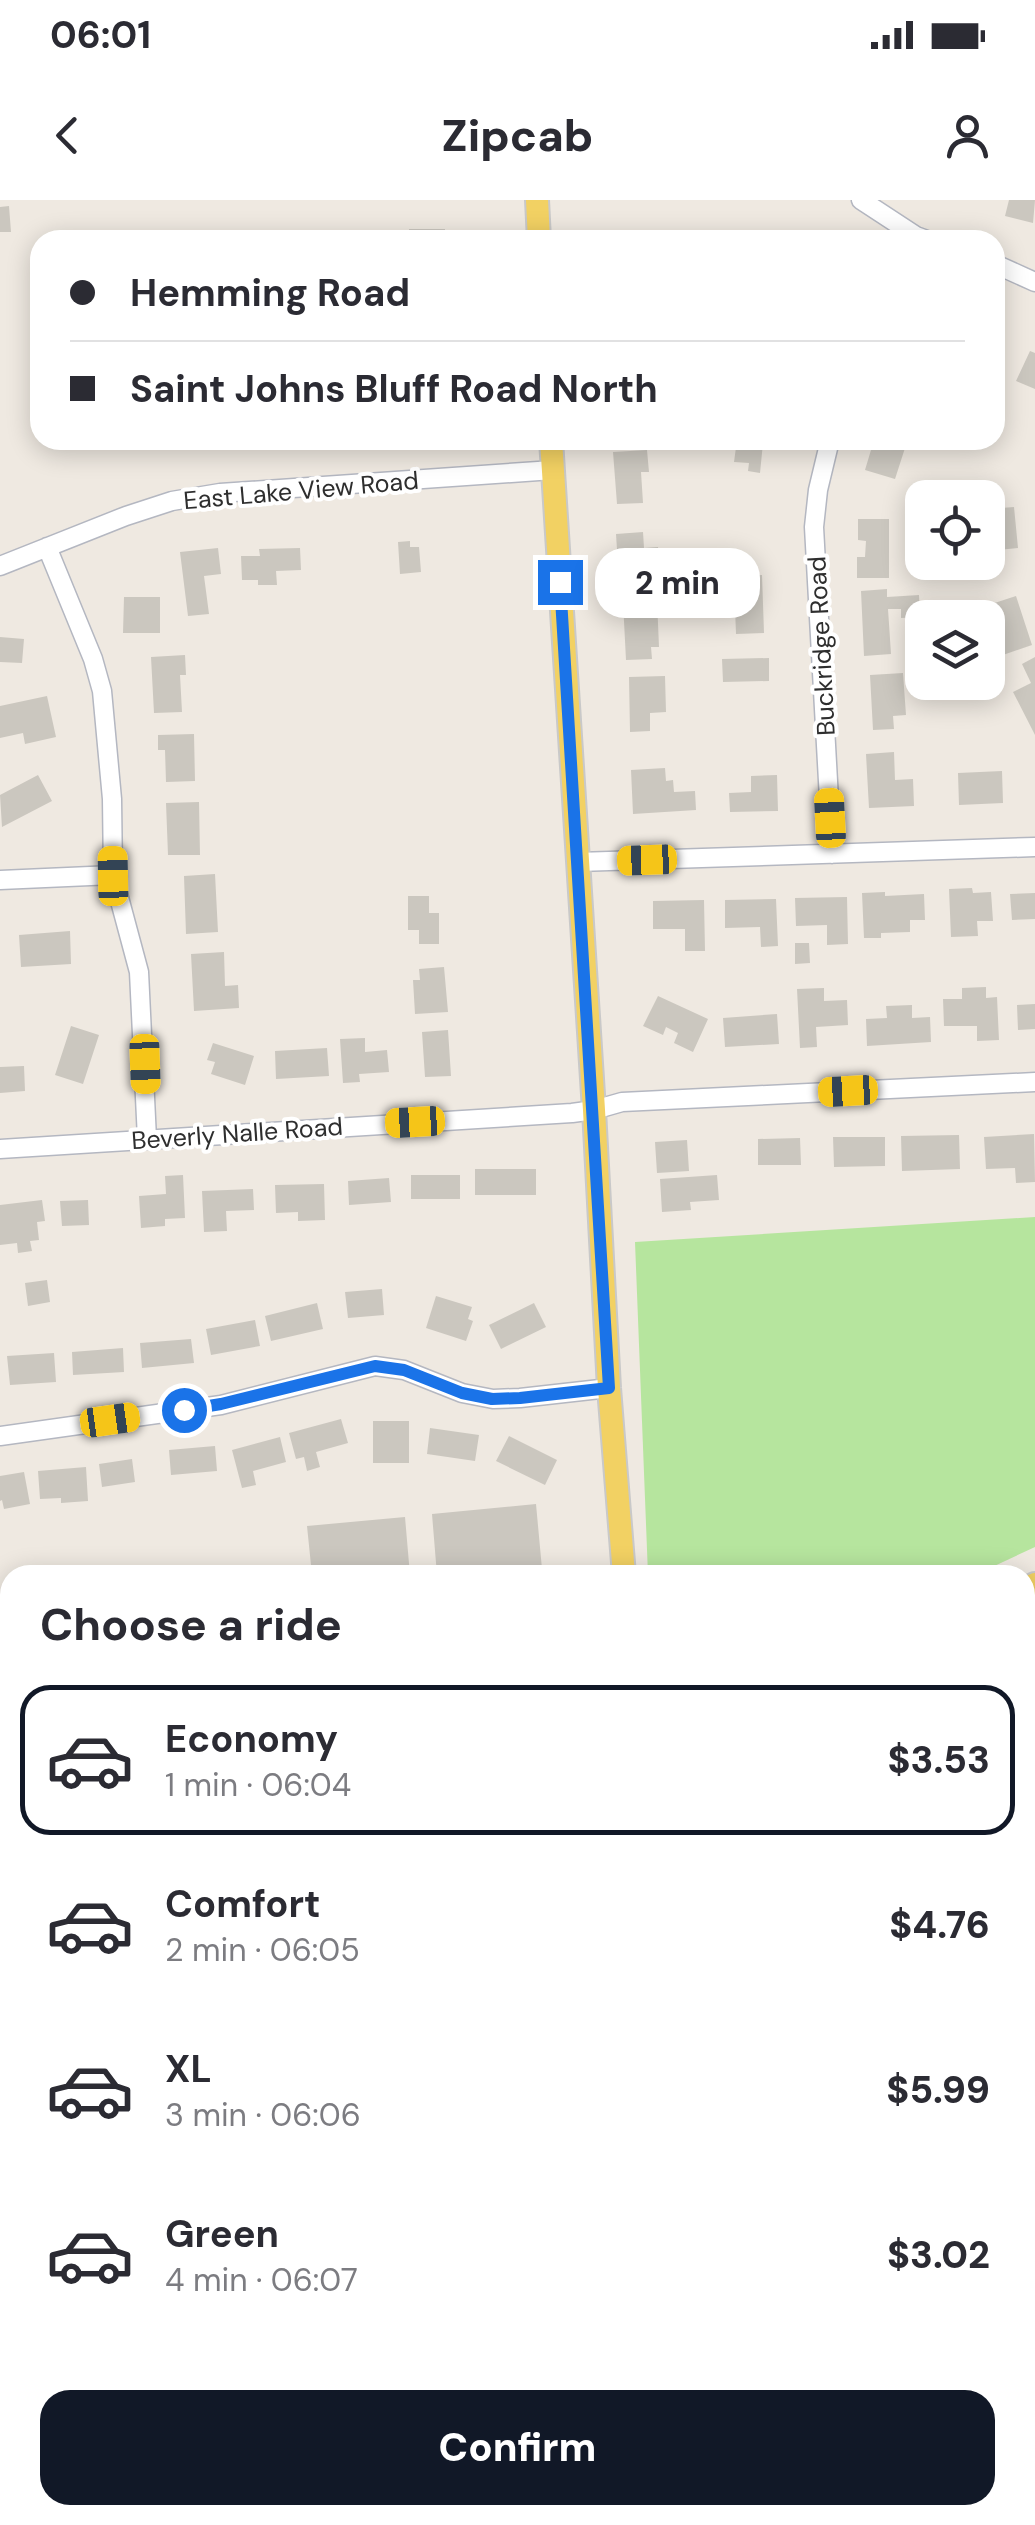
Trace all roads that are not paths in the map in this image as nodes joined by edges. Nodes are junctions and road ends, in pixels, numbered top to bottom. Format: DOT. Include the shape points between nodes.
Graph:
graph roads {
  1 [pos="537,200"];
  2 [pos="861,200"];
  3 [pos="538,230"];
  4 [pos="906,230"];
  5 [pos="1005,268"];
  6 [pos="1035,282"];
  7 [pos="551,450"];
  8 [pos="828,450"];
  9 [pos="552,470"];
  10 [pos="47,547"];
  11 [pos="0,566"];
  12 [pos="1035,848"];
  13 [pos="832,854"];
  14 [pos="578,862"];
  15 [pos="113,876"];
  16 [pos="0,880"];
  17 [pos="1035,1082"];
  18 [pos="594,1110"];
  19 [pos="148,1139"];
  20 [pos="0,1149"];
  21 [pos="609,1388"];
  22 [pos="0,1436"];
  23 [pos="623,1565"];
  1 -- 3 [label="main road"];
  2 -- 4 [label="street"];
  5 -- 6 [label="street"];
  7 -- 9 [label="main road"];
  8 -- 13 [label="street, Buckridge Road" via="814,527"];
  9 -- 10 [label="street, East Lake View Road" via="220,493 156,506"];
  9 -- 14 [label="main road"];
  10 -- 11 [label="street, East Lake View Road"];
  10 -- 15 [label="street" via="102,691"];
  12 -- 13 [label="street"];
  13 -- 14 [label="street"];
  14 -- 18 [label="main road"];
  15 -- 16 [label="street"];
  15 -- 19 [label="street" via="139,972"];
  17 -- 18 [label="street, Beverly Nalle Road" via="622,1102"];
  18 -- 19 [label="street, Beverly Nalle Road"];
  18 -- 21 [label="main road"];
  19 -- 20 [label="street, Beverly Nalle Road"];
  21 -- 22 [label="street" via="492,1399 375,1366 221,1404"];
  21 -- 23 [label="main road"];
}
